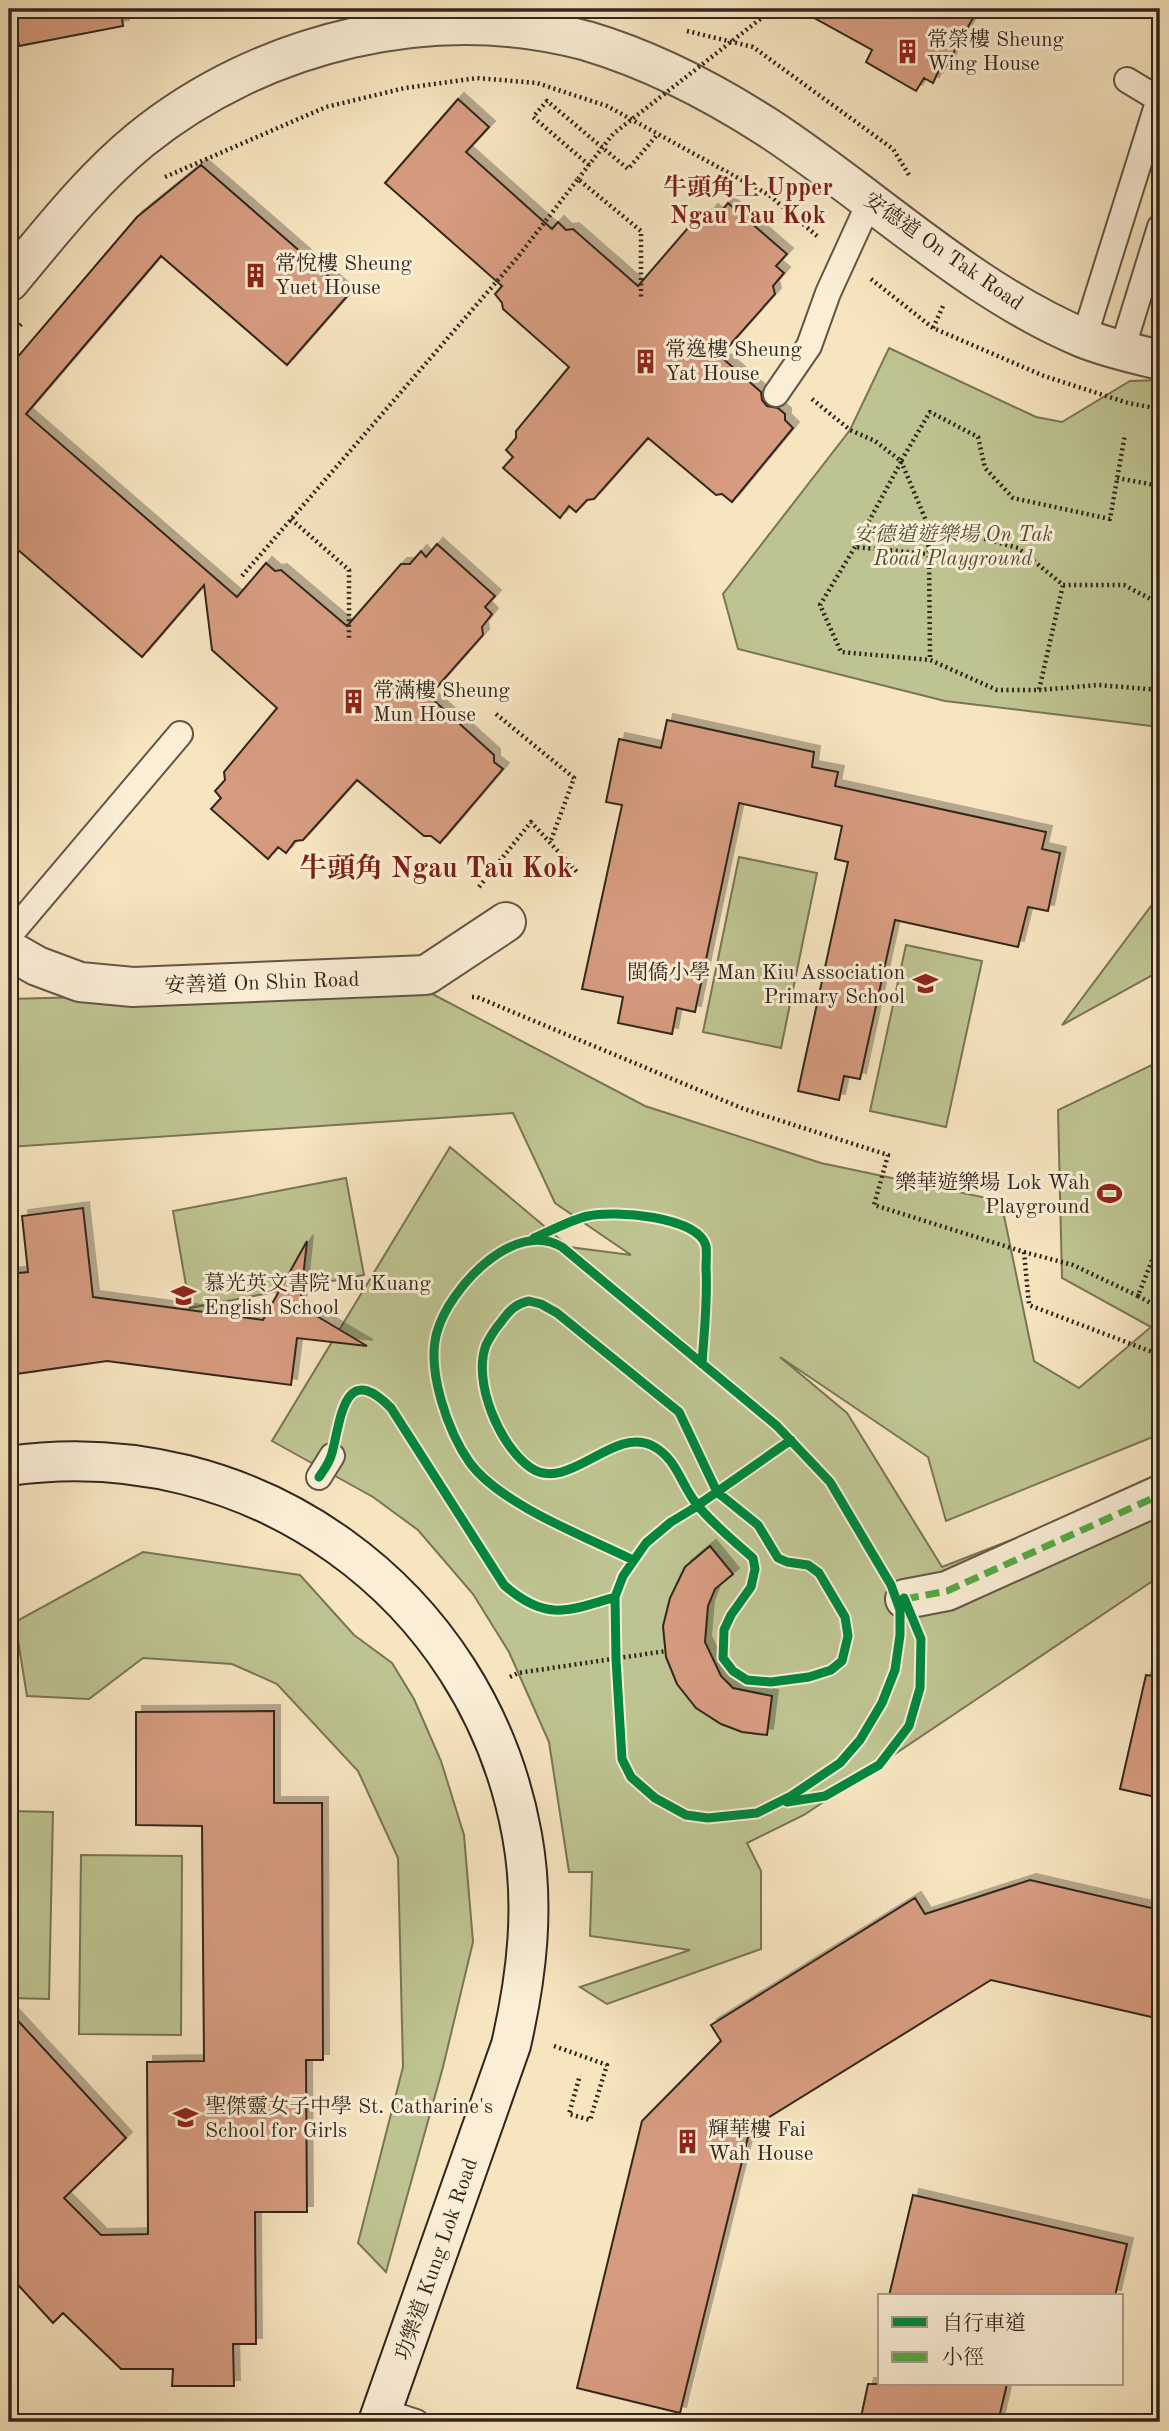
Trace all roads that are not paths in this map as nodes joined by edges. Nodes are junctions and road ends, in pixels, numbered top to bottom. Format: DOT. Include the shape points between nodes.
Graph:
graph roads {
  1 [pos="1127,80"];
  2 [pos="1160,99"];
  3 [pos="870,201"];
  4 [pos="1160,227"];
  5 [pos="9,282"];
  6 [pos="1084,338"];
  7 [pos="1122,350"];
  8 [pos="1160,360"];
  9 [pos="781,386"];
  10 [pos="180,734"];
  11 [pos="506,922"];
  12 [pos="9,936"];
  13 [pos="9,950"];
  14 [pos="9,1466"];
  15 [pos="1160,1495"];
  16 [pos="905,1599"];
  17 [pos="392,2418"];
  1 -- 2 [label="lane"];
  2 -- 6 [label="lane"];
  3 -- 5 [label="street, 安德道 On Tak Road" via="718,97 628,55 586,41 519,29 411,27 313,47 225,84 184,109 140,140 100,177"];
  3 -- 6 [label="street, 安德道 On Tak Road" via="1003,296"];
  3 -- 9 [label="lane" via="809,346"];
  4 -- 7 [label="lane"];
  6 -- 7 [label="street, 安德道 On Tak Road"];
  7 -- 8 [label="street, 安德道 On Tak Road"];
  10 -- 12 [label="lane"];
  11 -- 13 [label="street, 安善道 On Shin Road" via="426,975 133,987 80,982 37,967"];
  14 -- 17 [label="street, 功樂道 Kung Lok Road" via="77,1460 160,1468 242,1492 316,1529 367,1567 439,1643 483,1715 499,1754 513,1794 527,1877 527,1961 521,2003"];
  15 -- 16 [label="street" via="947,1591"];
}
